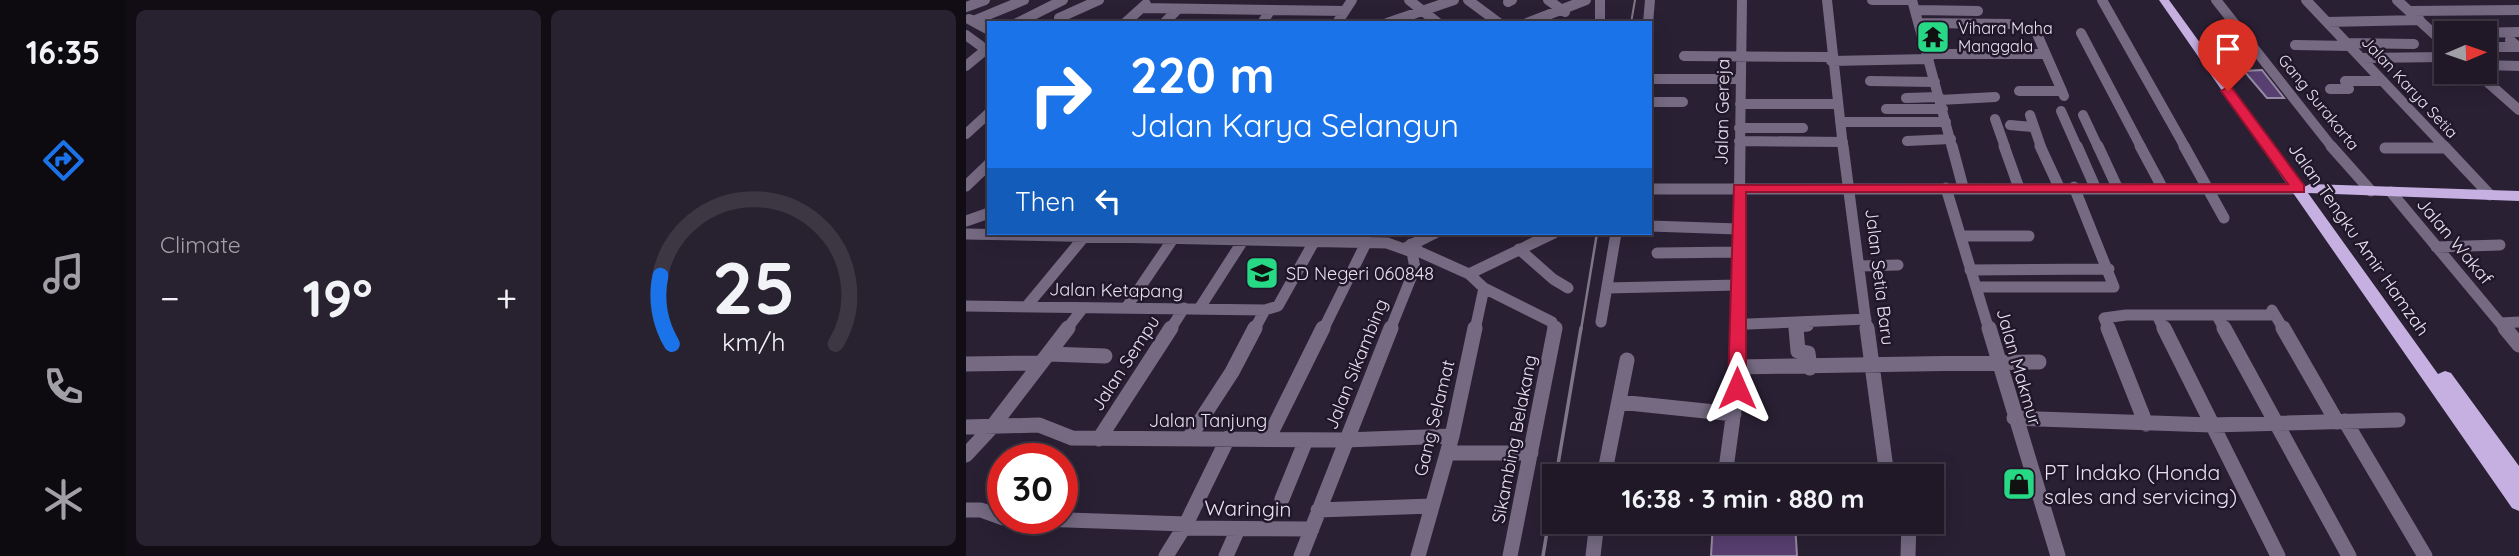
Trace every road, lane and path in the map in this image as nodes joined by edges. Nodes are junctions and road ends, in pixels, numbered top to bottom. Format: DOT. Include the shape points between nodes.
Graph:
graph roads {
  1 [pos="985,0"];
  2 [pos="1024,0"];
  3 [pos="1063,0"];
  4 [pos="1099,0"];
  5 [pos="1265,0"];
  6 [pos="1352,0"];
  7 [pos="1409,0"];
  8 [pos="1454,0"];
  9 [pos="1468,0"];
  10 [pos="1548,0"];
  11 [pos="1586,0"];
  12 [pos="1597,0"];
  13 [pos="1650,0"];
  14 [pos="1742,0"];
  15 [pos="1827,0"];
  16 [pos="1872,0"];
  17 [pos="2102,0"];
  18 [pos="2164,0"];
  19 [pos="2174,0"];
  20 [pos="2216,0"];
  21 [pos="2306,0"];
  22 [pos="2397,0"];
  23 [pos="1144,3"];
  24 [pos="1913,3"];
  25 [pos="966,7"];
  26 [pos="1178,9"];
  27 [pos="1257,10"];
  28 [pos="1422,10"];
  29 [pos="2519,10"];
  30 [pos="1270,11"];
  31 [pos="1345,11"];
  32 [pos="1563,11"];
  33 [pos="1978,11"];
  34 [pos="2410,12"];
  35 [pos="1059,18"];
  36 [pos="2420,20"];
  37 [pos="968,21"];
  38 [pos="1021,21"];
  39 [pos="1127,21"];
  40 [pos="1166,21"];
  41 [pos="1263,21"];
  42 [pos="1338,21"];
  43 [pos="1392,21"];
  44 [pos="1436,21"];
  45 [pos="1496,21"];
  46 [pos="1533,21"];
  47 [pos="1543,21"];
  48 [pos="1601,21"];
  49 [pos="1648,21"];
  50 [pos="2327,22"];
  51 [pos="1919,23"];
  52 [pos="2009,24"];
  53 [pos="987,29"];
  54 [pos="2081,33"];
  55 [pos="2434,33"];
  56 [pos="2497,33"];
  57 [pos="2519,33"];
  58 [pos="2036,34"];
  59 [pos="2192,34"];
  60 [pos="987,35"];
  61 [pos="966,36"];
  62 [pos="2510,40"];
  63 [pos="2414,44"];
  64 [pos="986,45"];
  65 [pos="2295,45"];
  66 [pos="2497,47"];
  67 [pos="2354,50"];
  68 [pos="2323,52"];
  69 [pos="2045,54"];
  70 [pos="1684,56"];
  71 [pos="2434,56"];
  72 [pos="1740,57"];
  73 [pos="1928,57"];
  74 [pos="966,58"];
  75 [pos="1831,59"];
  76 [pos="2497,65"];
  77 [pos="966,66"];
  78 [pos="2519,66"];
  79 [pos="1652,79"];
  80 [pos="1740,79"];
  81 [pos="1870,81"];
  82 [pos="2383,81"];
  83 [pos="1935,82"];
  84 [pos="2491,84"];
  85 [pos="2330,89"];
  86 [pos="2019,91"];
  87 [pos="1996,97"];
  88 [pos="1906,98"];
  89 [pos="1652,102"];
  90 [pos="1683,102"];
  91 [pos="1941,102"];
  92 [pos="2515,103"];
  93 [pos="1740,104"];
  94 [pos="1837,104"];
  95 [pos="1886,109"];
  96 [pos="2519,110"];
  97 [pos="2061,111"];
  98 [pos="987,115"];
  99 [pos="2083,115"];
  100 [pos="1995,119"];
  101 [pos="2031,121"];
  102 [pos="1840,122"];
  103 [pos="1946,122"];
  104 [pos="2010,125"];
  105 [pos="1739,128"];
  106 [pos="1803,128"];
  107 [pos="966,134"];
  108 [pos="1951,139"];
  109 [pos="1740,141"];
  110 [pos="1908,141"];
  111 [pos="1843,142"];
  112 [pos="2385,148"];
  113 [pos="2446,148"];
  114 [pos="987,166"];
  115 [pos="966,187"];
  116 [pos="1963,187"];
  117 [pos="2059,187"];
  118 [pos="2074,187"];
  119 [pos="2095,187"];
  120 [pos="2117,187"];
  121 [pos="2162,187"];
  122 [pos="2208,187"];
  123 [pos="1739,188"];
  124 [pos="1850,188"];
  125 [pos="1946,188"];
  126 [pos="2019,188"];
  127 [pos="1652,189"];
  128 [pos="2304,189"];
  129 [pos="2371,191"];
  130 [pos="2390,192"];
  131 [pos="2490,195"];
  132 [pos="2519,196"];
  133 [pos="2224,218"];
  134 [pos="1652,226"];
  135 [pos="1738,229"];
  136 [pos="966,234"];
  137 [pos="987,235"];
  138 [pos="1005,235"];
  139 [pos="1176,235"];
  140 [pos="1431,235"];
  141 [pos="1549,235"];
  142 [pos="1616,235"];
  143 [pos="1221,236"];
  144 [pos="1961,236"];
  145 [pos="2029,236"];
  146 [pos="1084,237"];
  147 [pos="1361,238"];
  148 [pos="1244,239"];
  149 [pos="1315,240"];
  150 [pos="2500,245"];
  151 [pos="1407,246"];
  152 [pos="2436,247"];
  153 [pos="1519,248"];
  154 [pos="1738,252"];
  155 [pos="1657,253"];
  156 [pos="1860,265"];
  157 [pos="1898,265"];
  158 [pos="2109,269"];
  159 [pos="1970,270"];
  160 [pos="1469,274"];
  161 [pos="1737,285"];
  162 [pos="1976,287"];
  163 [pos="1484,288"];
  164 [pos="1568,288"];
  165 [pos="1607,288"];
  166 [pos="966,306"];
  167 [pos="1026,307"];
  168 [pos="1083,308"];
  169 [pos="1126,308"];
  170 [pos="1184,308"];
  171 [pos="1199,309"];
  172 [pos="1265,310"];
  173 [pos="2157,315"];
  174 [pos="2217,316"];
  175 [pos="1866,319"];
  176 [pos="1601,322"];
  177 [pos="1809,322"];
  178 [pos="2519,322"];
  179 [pos="2501,323"];
  180 [pos="1748,324"];
  181 [pos="1555,330"];
  182 [pos="2519,345"];
  183 [pos="1105,356"];
  184 [pos="1045,359"];
  185 [pos="1626,360"];
  186 [pos="2039,362"];
  187 [pos="966,364"];
  188 [pos="1999,365"];
  189 [pos="2430,366"];
  190 [pos="1872,367"];
  191 [pos="1737,368"];
  192 [pos="1810,368"];
  193 [pos="1619,402"];
  194 [pos="1734,414"];
  195 [pos="2014,418"];
  196 [pos="2341,421"];
  197 [pos="2399,421"];
  198 [pos="2146,424"];
  199 [pos="2276,424"];
  200 [pos="2211,425"];
  201 [pos="966,427"];
  202 [pos="992,427"];
  203 [pos="1452,436"];
  204 [pos="1228,438"];
  205 [pos="1098,439"];
  206 [pos="1189,439"];
  207 [pos="1268,439"];
  208 [pos="1306,440"];
  209 [pos="1345,440"];
  210 [pos="1448,453"];
  211 [pos="1531,453"];
  212 [pos="966,455"];
  213 [pos="1606,464"];
  214 [pos="1727,464"];
  215 [pos="1885,464"];
  216 [pos="2519,481"];
  217 [pos="1282,499"];
  218 [pos="2519,502"];
  219 [pos="1432,506"];
  220 [pos="966,510"];
  221 [pos="1318,510"];
  222 [pos="987,512"];
  223 [pos="1078,521"];
  224 [pos="1184,526"];
  225 [pos="1238,529"];
  226 [pos="1312,529"];
  227 [pos="1596,534"];
  228 [pos="1909,534"];
  229 [pos="1166,556"];
  230 [pos="1226,556"];
  231 [pos="1301,556"];
  232 [pos="1418,556"];
  233 [pos="1510,556"];
  234 [pos="1593,556"];
  235 [pos="1908,556"];
  236 [pos="2057,556"];
  237 [pos="2278,556"];
  238 [pos="2349,556"];
  239 [pos="2425,556"];
  1 -- 25 [label="street"];
  2 -- 37 [label="street"];
  3 -- 38 [label="street"];
  4 -- 35 [label="street"];
  5 -- 27 [label="street"];
  6 -- 31 [label="street"];
  7 -- 28 [label="street"];
  8 -- 28 [label="street"];
  9 -- 45 [label="street"];
  10 -- 32 [label="street"];
  11 -- 32 [label="street"];
  12 -- 32 [label="street"];
  12 -- 48 [label="street"];
  13 -- 49 [label="street"];
  14 -- 72 [label="street, Jalan Gereja"];
  15 -- 75 [label="street, Jalan Setia Baru"];
  16 -- 24 [label="street"];
  17 -- 122 [label="street"];
  18 -- 59 [label="main road, Jalan Tengku Amir Hamzah"];
  19 -- 59 [label="main road, Jalan Tengku Amir Hamzah"];
  20 -- 129 [label="street, Gang Surakarta"];
  21 -- 50 [label="street, Jalan Karya Setia"];
  22 -- 34 [label="street"];
  23 -- 26 [label="street"];
  23 -- 39 [label="street"];
  24 -- 33 [label="street"];
  24 -- 51 [label="street"];
  26 -- 27 [label="street"];
  26 -- 40 [label="street"];
  27 -- 30 [label="street"];
  28 -- 43 [label="street"];
  28 -- 44 [label="street"];
  29 -- 34 [label="street"];
  30 -- 31 [label="street"];
  30 -- 41 [label="street"];
  31 -- 42 [label="street"];
  32 -- 46 [label="street"];
  32 -- 47 [label="street"];
  34 -- 36 [label="street"];
  36 -- 50 [label="street"];
  36 -- 55 [label="street"];
  37 -- 53 [label="street"];
  37 -- 60 [label="street"];
  50 -- 67 [label="street, Jalan Karya Setia"];
  51 -- 52 [label="street"];
  51 -- 73 [label="street"];
  54 -- 121 [label="street"];
  56 -- 57 [label="street"];
  58 -- 69 [label="street"];
  59 -- 128 [label="main road, Jalan Tengku Amir Hamzah"];
  61 -- 64 [label="street"];
  62 -- 66 [label="street" via="2518,47"];
  63 -- 67 [label="street"];
  64 -- 74 [label="street"];
  64 -- 77 [label="street"];
  65 -- 67 [label="street"];
  67 -- 68 [label="street"];
  67 -- 71 [label="street"];
  67 -- 82 [label="street, Jalan Karya Setia"];
  69 -- 73 [label="street"];
  69 -- 86 [label="street" via="2063,94"];
  70 -- 72 [label="street"];
  72 -- 75 [label="street"];
  72 -- 80 [label="street, Jalan Gereja"];
  73 -- 75 [label="street"];
  73 -- 83 [label="street"];
  75 -- 94 [label="street, Jalan Setia Baru"];
  76 -- 78 [label="street"];
  79 -- 80 [label="street"];
  80 -- 93 [label="street, Jalan Gereja"];
  81 -- 83 [label="street"];
  82 -- 85 [label="street" via="2345,81 2349,89"];
  82 -- 113 [label="street, Jalan Karya Setia"];
  83 -- 91 [label="street"];
  84 -- 92 [label="street"];
  87 -- 91 [label="street"];
  88 -- 91 [label="street"];
  89 -- 90 [label="street"];
  91 -- 95 [label="street"];
  91 -- 103 [label="street"];
  92 -- 96 [label="street"];
  93 -- 94 [label="street"];
  93 -- 105 [label="street, Jalan Gereja"];
  94 -- 102 [label="street, Jalan Setia Baru"];
  97 -- 119 [label="street"];
  98 -- 107 [label="street"];
  99 -- 120 [label="street"];
  100 -- 126 [label="street"];
  101 -- 104 [label="street"];
  101 -- 117 [label="street"];
  102 -- 103 [label="street"];
  102 -- 111 [label="street, Jalan Setia Baru"];
  103 -- 108 [label="street"];
  105 -- 106 [label="street"];
  105 -- 109 [label="street, Jalan Gereja"];
  108 -- 110 [label="street"];
  108 -- 116 [label="street"];
  109 -- 111 [label="street"];
  109 -- 123 [label="street, Jalan Gereja"];
  111 -- 124 [label="street, Jalan Setia Baru"];
  112 -- 113 [label="street"];
  113 -- 131 [label="street, Jalan Karya Setia"];
  114 -- 115 [label="street"];
  116 -- 125 [label="street"];
  116 -- 126 [label="street"];
  117 -- 118 [label="street"];
  117 -- 126 [label="street"];
  118 -- 119 [label="street"];
  118 -- 158 [label="street"];
  119 -- 120 [label="street"];
  120 -- 121 [label="street"];
  121 -- 122 [label="street"];
  122 -- 128 [label="street"];
  122 -- 133 [label="street"];
  123 -- 124 [label="street"];
  123 -- 127 [label="street"];
  123 -- 135 [label="street, Jalan Gereja"];
  124 -- 125 [label="street"];
  124 -- 156 [label="street, Jalan Setia Baru"];
  125 -- 144 [label="street, Jalan Makmur"];
  128 -- 129 [label="main road"];
  128 -- 189 [label="main road, Jalan Tengku Amir Hamzah"];
  129 -- 130 [label="main road"];
  130 -- 131 [label="main road"];
  130 -- 152 [label="street, Jalan Wakaf"];
  131 -- 132 [label="main road"];
  134 -- 135 [label="street"];
  135 -- 154 [label="street, Jalan Gereja"];
  136 -- 137 [label="street"];
  138 -- 146 [label="street"];
  139 -- 143 [label="street"];
  139 -- 146 [label="street"];
  139 -- 169 [label="street"];
  140 -- 151 [label="street"];
  141 -- 153 [label="street"];
  142 -- 165 [label="street"];
  143 -- 148 [label="street"];
  144 -- 145 [label="street"];
  144 -- 159 [label="street, Jalan Makmur"];
  146 -- 167 [label="street"];
  147 -- 149 [label="street"];
  147 -- 151 [label="street"];
  147 -- 207 [label="street"];
  148 -- 149 [label="street"];
  148 -- 171 [label="street"];
  149 -- 172 [label="street" via="1278,306"];
  150 -- 152 [label="street"];
  151 -- 160 [label="street"];
  151 -- 209 [label="street, Jalan Sikambing" via="1416,268"];
  152 -- 179 [label="street, Jalan Wakaf"];
  153 -- 160 [label="street"];
  153 -- 164 [label="street"];
  154 -- 155 [label="street"];
  154 -- 161 [label="street, Jalan Gereja"];
  156 -- 157 [label="street"];
  156 -- 175 [label="street, Jalan Setia Baru"];
  158 -- 159 [label="street"];
  158 -- 162 [label="street" via="2114,287"];
  159 -- 162 [label="street, Jalan Makmur"];
  160 -- 163 [label="street"];
  161 -- 165 [label="street"];
  161 -- 191 [label="street, Jalan Gereja"];
  162 -- 188 [label="street, Jalan Makmur"];
  163 -- 181 [label="street" via="1552,322"];
  163 -- 203 [label="street, Gang Selamat"];
  165 -- 176 [label="street"];
  166 -- 167 [label="street, Jalan Ketapang"];
  167 -- 168 [label="street, Jalan Ketapang"];
  168 -- 169 [label="street, Jalan Ketapang"];
  168 -- 184 [label="street"];
  169 -- 170 [label="street, Jalan Ketapang"];
  170 -- 171 [label="street, Jalan Ketapang"];
  170 -- 205 [label="street, Jalan Sempu"];
  171 -- 172 [label="street, Jalan Ketapang"];
  172 -- 206 [label="street"];
  173 -- 174 [label="street"];
  173 -- 198 [label="street" via="2108,315 2104,320"];
  173 -- 200 [label="street"];
  174 -- 196 [label="street" via="2273,313"];
  174 -- 199 [label="street"];
  175 -- 177 [label="street"];
  175 -- 190 [label="street, Jalan Setia Baru"];
  177 -- 180 [label="street"];
  177 -- 192 [label="street" via="1809,326 1796,327 1798,352 1808,353"];
  178 -- 179 [label="street"];
  179 -- 182 [label="street, Jalan Wakaf"];
  181 -- 211 [label="street, Sikambing Belakang"];
  183 -- 184 [label="street"];
  184 -- 187 [label="street"];
  184 -- 202 [label="street"];
  185 -- 193 [label="street"];
  186 -- 188 [label="street"];
  188 -- 190 [label="street"];
  188 -- 195 [label="street, Jalan Makmur"];
  189 -- 216 [label="main road, Jalan Tengku Amir Hamzah"];
  189 -- 218 [label="main road, Jalan Tengku Amir Hamzah"];
  190 -- 192 [label="street"];
  190 -- 215 [label="street, Jalan Setia Baru"];
  191 -- 192 [label="street"];
  191 -- 194 [label="street, Jalan Gereja"];
  193 -- 194 [label="street"];
  193 -- 213 [label="street"];
  194 -- 214 [label="street, Jalan Gereja"];
  195 -- 198 [label="street"];
  195 -- 236 [label="street, Jalan Makmur"];
  196 -- 197 [label="street"];
  196 -- 199 [label="street"];
  196 -- 239 [label="street"];
  198 -- 200 [label="street"];
  199 -- 200 [label="street"];
  199 -- 238 [label="street"];
  200 -- 237 [label="street"];
  201 -- 202 [label="street, Jalan Tanjung"];
  202 -- 205 [label="street, Jalan Tanjung" via="1039,425 1072,438"];
  202 -- 212 [label="street"];
  203 -- 209 [label="street, Jalan Tanjung"];
  203 -- 210 [label="street, Gang Selamat"];
  204 -- 206 [label="street, Jalan Tanjung"];
  204 -- 207 [label="street, Jalan Tanjung"];
  204 -- 224 [label="street"];
  205 -- 206 [label="street, Jalan Tanjung"];
  207 -- 208 [label="street, Jalan Tanjung"];
  208 -- 209 [label="street, Jalan Tanjung"];
  208 -- 217 [label="street"];
  209 -- 221 [label="street, Jalan Sikambing"];
  210 -- 211 [label="street"];
  210 -- 219 [label="street, Gang Selamat"];
  211 -- 233 [label="street, Sikambing Belakang"];
  219 -- 221 [label="street"];
  219 -- 232 [label="street, Gang Selamat"];
  220 -- 222 [label="street"];
  221 -- 226 [label="street, Jalan Sikambing"];
  223 -- 224 [label="street, Waringin"];
  224 -- 225 [label="street, Waringin"];
  224 -- 229 [label="street"];
  225 -- 226 [label="street, Waringin"];
  225 -- 230 [label="street"];
  226 -- 231 [label="street, Jalan Sikambing"];
  227 -- 234 [label="street"];
  228 -- 235 [label="street"];
}
